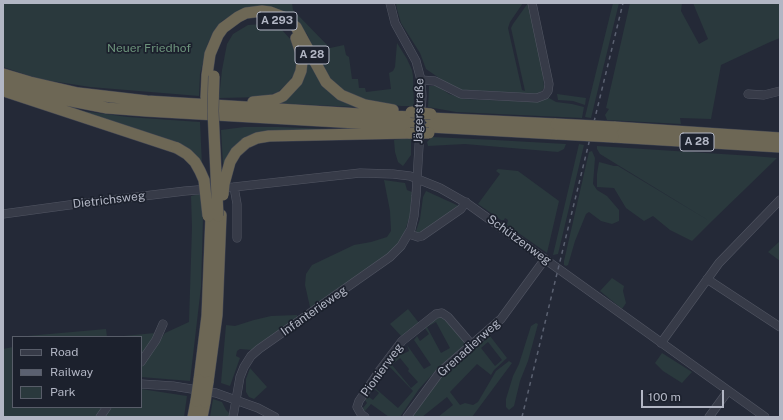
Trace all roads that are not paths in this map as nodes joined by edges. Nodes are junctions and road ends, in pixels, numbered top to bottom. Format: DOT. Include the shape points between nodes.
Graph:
graph roads {
  1 [pos="390,3"];
  2 [pos="532,3"];
  3 [pos="3,74"];
  4 [pos="210,75"];
  5 [pos="421,80"];
  6 [pos="3,84"];
  7 [pos="3,91"];
  8 [pos="780,91"];
  9 [pos="748,94"];
  10 [pos="219,106"];
  11 [pos="410,122"];
  12 [pos="432,122"];
  13 [pos="557,129"];
  14 [pos="614,132"];
  15 [pos="780,138"];
  16 [pos="780,147"];
  17 [pos="416,178"];
  18 [pos="234,187"];
  19 [pos="215,189"];
  20 [pos="780,200"];
  21 [pos="466,202"];
  22 [pos="3,214"];
  23 [pos="214,216"];
  24 [pos="409,234"];
  25 [pos="237,238"];
  26 [pos="219,258"];
  27 [pos="546,259"];
  28 [pos="707,278"];
  29 [pos="163,324"];
  30 [pos="780,327"];
  31 [pos="662,343"];
  32 [pos="472,345"];
  33 [pos="142,361"];
  34 [pos="204,381"];
  35 [pos="142,384"];
  36 [pos="728,391"];
  37 [pos="236,400"];
  38 [pos="201,401"];
  39 [pos="107,408"];
  40 [pos="100,417"];
  41 [pos="193,417"];
  42 [pos="202,417"];
  43 [pos="233,417"];
  44 [pos="274,417"];
  45 [pos="365,417"];
  46 [pos="407,417"];
  47 [pos="709,417"];
  48 [pos="765,417"];
  1 -- 5 [label="street, Jägerstraße" via="395,23 416,61"];
  2 -- 5 [label="street" via="549,84 547,93 543,96 537,98 468,95 435,81"];
  3 -- 10 [label="highway, A 293" via="52,88 99,96"];
  4 -- 10 [label="highway, A 293" via="225,35 243,21 257,18 277,21 296,36 302,62 301,71 297,81 283,96 265,101 231,102"];
  4 -- 11 [label="highway, A 28" via="210,54 223,28 233,19 246,13 270,12 283,17 296,27 326,82 341,95"];
  4 -- 23 [label="highway, A 293, bridge"];
  5 -- 17 [label="street, Jägerstraße"];
  6 -- 11 [label="highway" via="46,96 107,108"];
  7 -- 23 [label="highway, A 28, bridge" via="176,148 187,154 195,162 204,180"];
  8 -- 9 [label="street" via="764,95"];
  10 -- 11 [label="highway, A 293"];
  11 -- 12 [label="highway, A 28, bridge"];
  11 -- 12 [label="highway, A 28, bridge"];
  11 -- 23 [label="highway, A 28, bridge" via="269,136 246,143 236,152 228,168"];
  12 -- 13 [label="highway, A 28"];
  12 -- 13 [label="highway, A 28" via="466,134 480,130"];
  13 -- 14 [label="highway, A 28, bridge"];
  14 -- 15 [label="highway, A 28"];
  14 -- 16 [label="highway, A 28"];
  17 -- 18 [label="street, Schützenweg" via="360,172"];
  17 -- 21 [label="street, Schützenweg"];
  17 -- 24 [label="street, Infanterieweg" via="414,216"];
  18 -- 19 [label="street, Schützenweg"];
  18 -- 25 [label="street"];
  19 -- 22 [label="street, Dietrichsweg"];
  20 -- 28 [label="street"];
  21 -- 24 [label="street" via="461,209 422,236 418,238"];
  21 -- 27 [label="street, Schützenweg"];
  23 -- 26 [label="highway, A 293"];
  23 -- 34 [label="highway, A 28" via="210,236"];
  24 -- 37 [label="street, Infanterieweg" via="402,246 390,257 255,352 242,372"];
  26 -- 34 [label="highway, A 28" via="217,315"];
  27 -- 31 [label="street, Schützenweg"];
  27 -- 32 [label="street, Grenadierweg" via="501,319"];
  28 -- 30 [label="street"];
  28 -- 31 [label="street"];
  29 -- 33 [label="street"];
  31 -- 36 [label="street, Schützenweg"];
  32 -- 45 [label="street, Pionierweg" via="448,316 436,314 402,341 380,370 357,407"];
  32 -- 46 [label="street, Grenadierweg" via="440,372"];
  34 -- 38 [label="highway, A 28, bridge"];
  35 -- 37 [label="street" via="216,393"];
  36 -- 47 [label="street"];
  36 -- 48 [label="street, Schützenweg"];
  37 -- 43 [label="street, Infanterieweg"];
  37 -- 44 [label="street"];
  38 -- 41 [label="highway, A 28"];
  38 -- 42 [label="highway, A 28"];
  39 -- 40 [label="street"];
}
